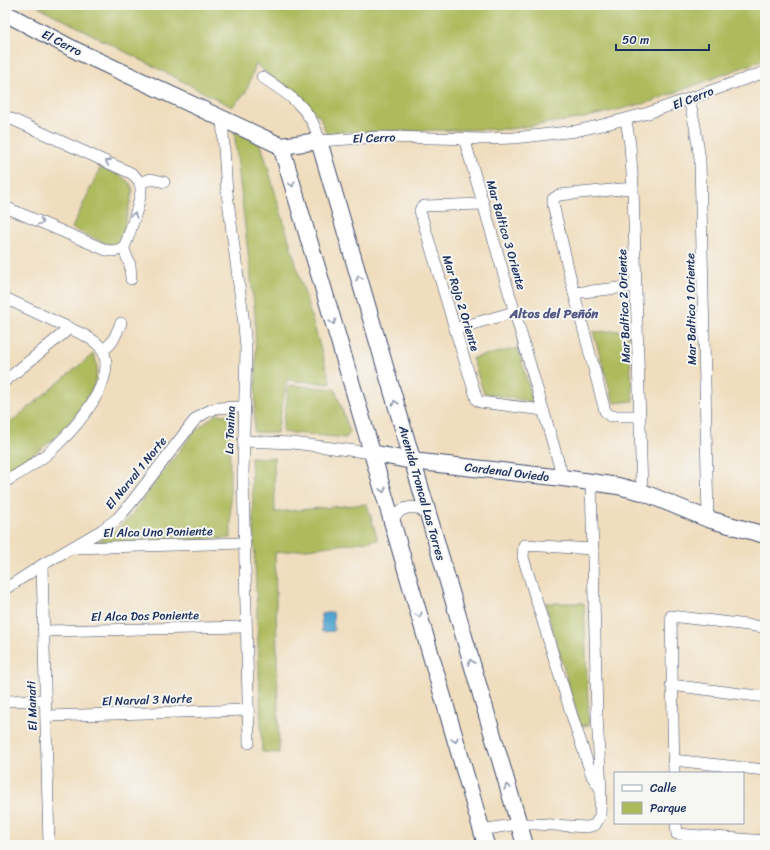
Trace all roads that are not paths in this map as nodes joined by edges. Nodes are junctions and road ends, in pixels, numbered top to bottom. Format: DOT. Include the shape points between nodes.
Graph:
graph roads {
  1 [pos="5,12"];
  2 [pos="765,72"];
  3 [pos="262,77"];
  4 [pos="689,99"];
  5 [pos="5,116"];
  6 [pos="222,118"];
  7 [pos="626,120"];
  8 [pos="464,138"];
  9 [pos="319,141"];
  10 [pos="281,146"];
  11 [pos="140,182"];
  12 [pos="164,182"];
  13 [pos="633,188"];
  14 [pos="483,204"];
  15 [pos="5,207"];
  16 [pos="123,247"];
  17 [pos="131,280"];
  18 [pos="636,286"];
  19 [pos="574,293"];
  20 [pos="5,298"];
  21 [pos="514,312"];
  22 [pos="121,323"];
  23 [pos="70,328"];
  24 [pos="455,329"];
  25 [pos="102,350"];
  26 [pos="5,381"];
  27 [pos="244,407"];
  28 [pos="543,410"];
  29 [pos="640,416"];
  30 [pos="243,441"];
  31 [pos="372,453"];
  32 [pos="412,461"];
  33 [pos="563,478"];
  34 [pos="5,482"];
  35 [pos="591,482"];
  36 [pos="642,492"];
  37 [pos="429,518"];
  38 [pos="708,519"];
  39 [pos="392,521"];
  40 [pos="765,535"];
  41 [pos="244,543"];
  42 [pos="72,548"];
  43 [pos="593,549"];
  44 [pos="42,566"];
  45 [pos="5,589"];
  46 [pos="246,627"];
  47 [pos="765,627"];
  48 [pos="43,631"];
  49 [pos="671,685"];
  50 [pos="765,697"];
  51 [pos="45,700"];
  52 [pos="5,701"];
  53 [pos="248,710"];
  54 [pos="46,716"];
  55 [pos="249,743"];
  56 [pos="673,760"];
  57 [pos="765,770"];
  58 [pos="674,772"];
  59 [pos="601,790"];
  60 [pos="518,824"];
  61 [pos="677,829"];
  62 [pos="484,838"];
  63 [pos="765,841"];
  64 [pos="49,845"];
  65 [pos="525,845"];
  1 -- 6 [label="street, El Cerro" via="77,51"];
  2 -- 4 [label="street, El Cerro"];
  3 -- 9 [label="street" via="298,102 318,131"];
  4 -- 7 [label="street, El Cerro"];
  4 -- 38 [label="street, Mar Baltico 1 Oriente" via="700,160"];
  11 -- 5 [label="street, one-way" via="127,170"];
  6 -- 10 [label="street, El Cerro"];
  6 -- 27 [label="street, La Tonina" via="227,193 245,332"];
  7 -- 8 [label="street, El Cerro" via="545,135"];
  7 -- 13 [label="street, Mar Baltico 2 Oriente"];
  8 -- 9 [label="street, El Cerro" via="379,137"];
  8 -- 14 [label="street, Mar Baltico 3 Oriente"];
  9 -- 10 [label="street, El Cerro"];
  32 -- 9 [label="street, Avenida Troncal Las Torres, one-way"];
  10 -- 31 [label="street, one-way"];
  11 -- 12 [label="street"];
  16 -- 11 [label="street, one-way" via="127,242 141,192"];
  13 -- 18 [label="street, Mar Baltico 2 Oriente"];
  13 -- 19 [label="street" via="559,195 553,199"];
  14 -- 21 [label="street, Mar Baltico 3 Oriente"];
  14 -- 24 [label="street, Mar Rojo 2 Oriente" via="428,206 421,208 420,211"];
  15 -- 16 [label="street, one-way" via="106,250 114,252"];
  16 -- 17 [label="street" via="130,265"];
  18 -- 19 [label="street"];
  18 -- 29 [label="street, Mar Baltico 2 Oriente"];
  19 -- 29 [label="street" via="607,414"];
  20 -- 23 [label="street"];
  21 -- 24 [label="street"];
  21 -- 28 [label="street, Mar Baltico 3 Oriente"];
  22 -- 25 [label="street" via="109,347"];
  23 -- 25 [label="street" via="93,341"];
  23 -- 26 [label="street"];
  24 -- 28 [label="street, Mar Rojo 2 Oriente" via="477,400"];
  25 -- 34 [label="street" via="106,370 104,377 97,394 80,419 46,455"];
  27 -- 30 [label="street, La Tonina"];
  27 -- 42 [label="street, El Narval 1 Norte" via="219,407 200,415 118,518"];
  28 -- 33 [label="street, Mar Baltico 3 Oriente"];
  29 -- 36 [label="street, Mar Baltico 2 Oriente"];
  30 -- 31 [label="street, Cardenal Oviedo" via="293,443"];
  30 -- 41 [label="street, La Tonina"];
  31 -- 32 [label="street, Cardenal Oviedo"];
  31 -- 39 [label="street, one-way"];
  32 -- 33 [label="street, Cardenal Oviedo"];
  32 -- 37 [label="street, Avenida Troncal Las Torres"];
  33 -- 35 [label="street, Cardenal Oviedo"];
  35 -- 36 [label="street, Cardenal Oviedo"];
  35 -- 43 [label="street"];
  36 -- 38 [label="street, Cardenal Oviedo"];
  37 -- 39 [label="street" via="418,508 408,507 398,512"];
  60 -- 37 [label="street, Avenida Troncal Las Torres, one-way"];
  38 -- 40 [label="street, Cardenal Oviedo"];
  39 -- 62 [label="street, one-way"];
  41 -- 42 [label="street, El Alca Uno Poniente"];
  41 -- 46 [label="street, La Tonina"];
  42 -- 44 [label="street, El Narval 1 Norte"];
  43 -- 59 [label="street"];
  43 -- 59 [label="street" via="524,545 523,557 592,776"];
  44 -- 45 [label="street, El Narval 1 Norte"];
  44 -- 48 [label="street, El Manati"];
  46 -- 48 [label="street, El Alca Dos Poniente"];
  46 -- 53 [label="street, La Tonina"];
  47 -- 49 [label="street" via="671,616"];
  48 -- 51 [label="street, El Manati"];
  49 -- 50 [label="street"];
  49 -- 56 [label="street"];
  51 -- 52 [label="street"];
  51 -- 54 [label="street, El Manati"];
  53 -- 54 [label="street, El Narval 3 Norte"];
  53 -- 55 [label="street, La Tonina"];
  54 -- 64 [label="street, El Manati"];
  56 -- 57 [label="street"];
  56 -- 58 [label="street"];
  59 -- 60 [label="street" via="600,816 591,827"];
  60 -- 62 [label="street"];
  60 -- 65 [label="street, Avenida Troncal Las Torres"];
  61 -- 63 [label="street"];
}
